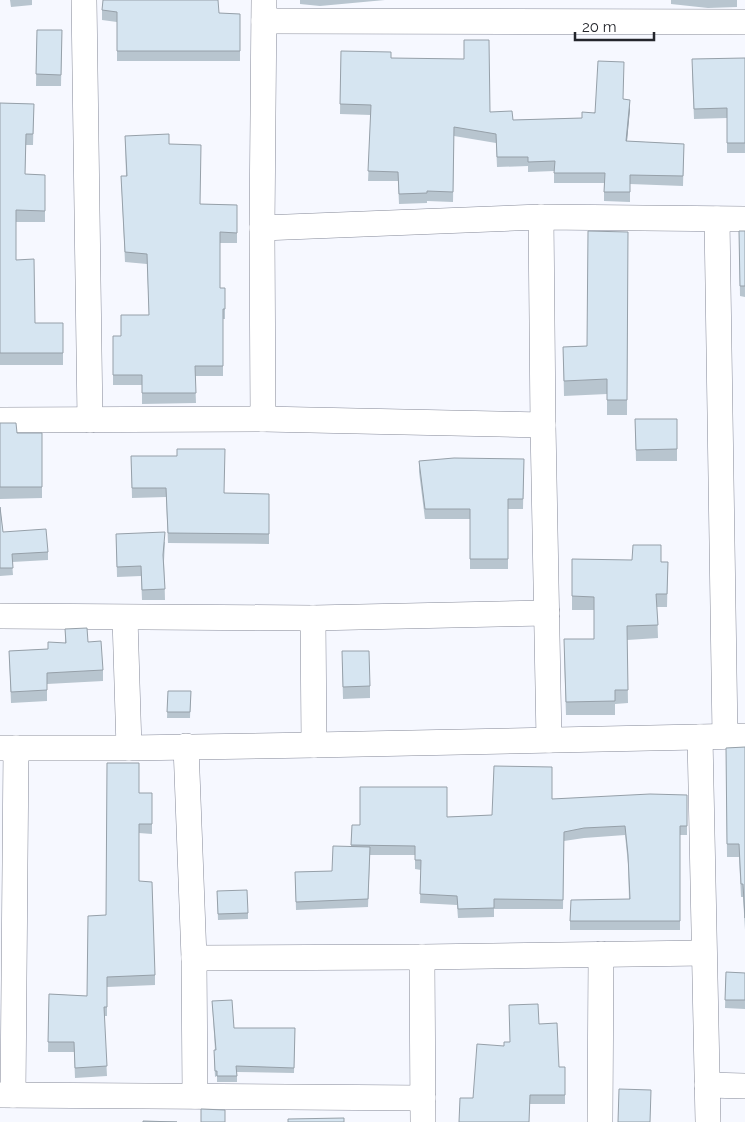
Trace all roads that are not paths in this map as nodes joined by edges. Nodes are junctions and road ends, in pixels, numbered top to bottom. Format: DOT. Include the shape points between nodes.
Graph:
graph roads {
  1 [pos="84,0"];
  2 [pos="264,10"];
  3 [pos="745,22"];
  4 [pos="542,217"];
  5 [pos="717,219"];
  6 [pos="745,219"];
  7 [pos="262,228"];
  8 [pos="263,419"];
  9 [pos="0,420"];
  10 [pos="90,420"];
  11 [pos="542,424"];
  12 [pos="547,612"];
  13 [pos="0,616"];
  14 [pos="125,618"];
  15 [pos="313,618"];
  16 [pos="735,736"];
  17 [pos="700,737"];
  18 [pos="549,740"];
  19 [pos="314,745"];
  20 [pos="186,746"];
  21 [pos="8,748"];
  22 [pos="129,748"];
  23 [pos="704,953"];
  24 [pos="601,954"];
  25 [pos="422,957"];
  26 [pos="194,958"];
  27 [pos="708,1085"];
  28 [pos="745,1086"];
  29 [pos="6,1095"];
  30 [pos="195,1096"];
  31 [pos="423,1110"];
  32 [pos="600,1122"];
  33 [pos="708,1122"];
  1 -- 10 [label="street"];
  2 -- 3 [label="street"];
  2 -- 7 [label="street"];
  4 -- 5 [label="street"];
  4 -- 7 [label="street"];
  4 -- 11 [label="street"];
  5 -- 6 [label="street"];
  5 -- 16 [label="street"];
  7 -- 8 [label="street"];
  8 -- 10 [label="street"];
  8 -- 11 [label="street"];
  9 -- 10 [label="street"];
  11 -- 12 [label="street"];
  12 -- 15 [label="street"];
  12 -- 18 [label="street"];
  13 -- 14 [label="street"];
  14 -- 15 [label="street"];
  14 -- 22 [label="street"];
  15 -- 19 [label="street"];
  16 -- 17 [label="street"];
  17 -- 18 [label="street"];
  17 -- 23 [label="street"];
  18 -- 19 [label="street"];
  19 -- 20 [label="street"];
  20 -- 22 [label="street"];
  20 -- 26 [label="street"];
  21 -- 22 [label="street"];
  21 -- 29 [label="street"];
  23 -- 24 [label="street"];
  23 -- 27 [label="street"];
  24 -- 25 [label="street"];
  24 -- 32 [label="street"];
  25 -- 26 [label="street"];
  25 -- 31 [label="street"];
  26 -- 30 [label="street"];
  27 -- 28 [label="street"];
  27 -- 33 [label="street"];
  29 -- 30 [label="street"];
  30 -- 31 [label="street"];
}
